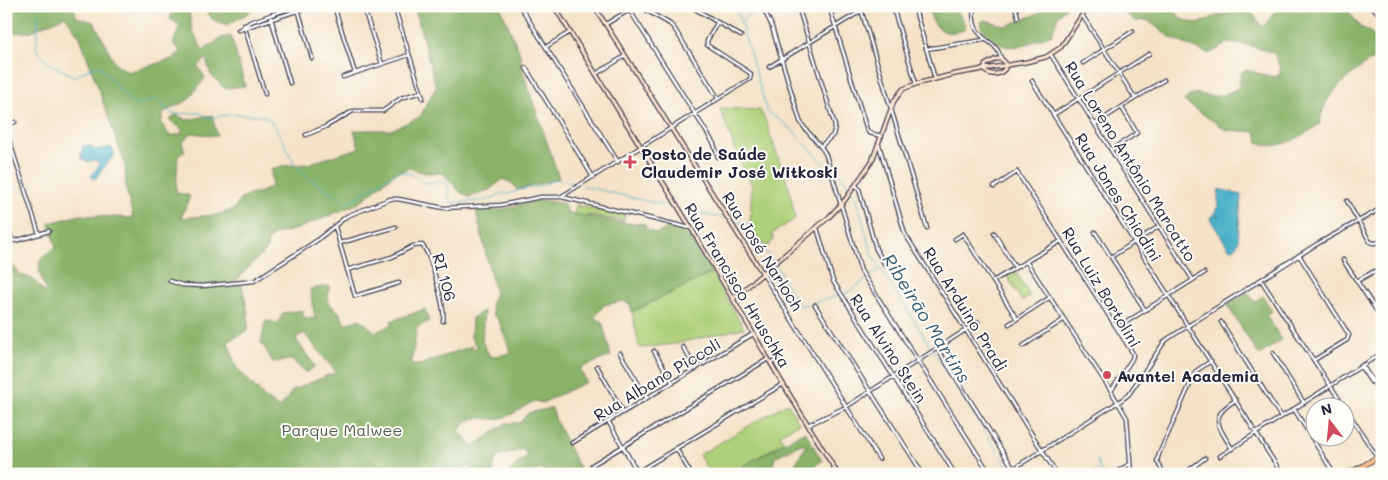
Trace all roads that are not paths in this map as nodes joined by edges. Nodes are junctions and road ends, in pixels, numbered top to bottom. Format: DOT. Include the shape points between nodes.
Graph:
graph roads {
  1 [pos="297,6"];
  2 [pos="312,6"];
  3 [pos="334,6"];
  4 [pos="363,6"];
  5 [pos="394,6"];
  6 [pos="520,6"];
  7 [pos="554,6"];
  8 [pos="594,6"];
  9 [pos="639,6"];
  10 [pos="690,6"];
  11 [pos="762,6"];
  12 [pos="798,6"];
  13 [pos="830,6"];
  14 [pos="860,6"];
  15 [pos="914,6"];
  16 [pos="974,6"];
  17 [pos="1015,6"];
  18 [pos="1088,6"];
  19 [pos="1372,6"];
  20 [pos="628,8"];
  21 [pos="861,10"];
  22 [pos="298,11"];
  23 [pos="894,11"];
  24 [pos="1082,14"];
  25 [pos="270,15"];
  26 [pos="1018,16"];
  27 [pos="1382,17"];
  28 [pos="271,20"];
  29 [pos="717,23"];
  30 [pos="606,24"];
  31 [pos="244,26"];
  32 [pos="835,26"];
  33 [pos="1133,31"];
  34 [pos="570,32"];
  35 [pos="740,36"];
  36 [pos="985,40"];
  37 [pos="810,41"];
  38 [pos="546,47"];
  39 [pos="926,48"];
  40 [pos="1104,49"];
  41 [pos="1149,54"];
  42 [pos="409,55"];
  43 [pos="1051,55"];
  44 [pos="625,56"];
  45 [pos="312,58"];
  46 [pos="782,59"];
  47 [pos="1001,59"];
  48 [pos="1083,63"];
  49 [pos="382,64"];
  50 [pos="1007,65"];
  51 [pos="769,67"];
  52 [pos="526,68"];
  53 [pos="984,69"];
  54 [pos="1119,72"];
  55 [pos="355,73"];
  56 [pos="596,74"];
  57 [pos="343,77"];
  58 [pos="935,78"];
  59 [pos="1164,80"];
  60 [pos="1032,81"];
  61 [pos="290,83"];
  62 [pos="916,84"];
  63 [pos="421,92"];
  64 [pos="264,94"];
  65 [pos="423,98"];
  66 [pos="718,98"];
  67 [pos="1136,98"];
  68 [pos="1078,99"];
  69 [pos="1121,107"];
  70 [pos="891,109"];
  71 [pos="694,113"];
  72 [pos="1053,115"];
  73 [pos="15,122"];
  74 [pos="1095,124"];
  75 [pos="6,125"];
  76 [pos="670,129"];
  77 [pos="6,130"];
  78 [pos="306,135"];
  79 [pos="882,136"];
  80 [pos="879,145"];
  81 [pos="820,146"];
  82 [pos="641,147"];
  83 [pos="1111,150"];
  84 [pos="718,157"];
  85 [pos="618,162"];
  86 [pos="593,177"];
  87 [pos="856,185"];
  88 [pos="994,187"];
  89 [pos="562,196"];
  90 [pos="1347,201"];
  91 [pos="841,205"];
  92 [pos="1382,208"];
  93 [pos="6,221"];
  94 [pos="1358,221"];
  95 [pos="1159,226"];
  96 [pos="335,227"];
  97 [pos="396,227"];
  98 [pos="691,228"];
  99 [pos="817,228"];
  100 [pos="927,228"];
  101 [pos="49,232"];
  102 [pos="1095,232"];
  103 [pos="994,233"];
  104 [pos="39,234"];
  105 [pos="954,239"];
  106 [pos="1061,240"];
  107 [pos="1134,242"];
  108 [pos="1382,242"];
  109 [pos="340,243"];
  110 [pos="1298,255"];
  111 [pos="1111,257"];
  112 [pos="1343,260"];
  113 [pos="1026,261"];
  114 [pos="885,265"];
  115 [pos="1015,267"];
  116 [pos="1382,267"];
  117 [pos="347,270"];
  118 [pos="1204,273"];
  119 [pos="763,274"];
  120 [pos="1193,280"];
  121 [pos="1261,280"];
  122 [pos="170,281"];
  123 [pos="993,281"];
  124 [pos="1357,281"];
  125 [pos="399,283"];
  126 [pos="1168,296"];
  127 [pos="1049,298"];
  128 [pos="733,299"];
  129 [pos="815,305"];
  130 [pos="1145,310"];
  131 [pos="1017,319"];
  132 [pos="1382,319"];
  133 [pos="1063,320"];
  134 [pos="443,321"];
  135 [pos="978,322"];
  136 [pos="1221,322"];
  137 [pos="1009,324"];
  138 [pos="1188,325"];
  139 [pos="1117,328"];
  140 [pos="966,330"];
  141 [pos="753,334"];
  142 [pos="1023,346"];
  143 [pos="683,347"];
  144 [pos="936,349"];
  145 [pos="654,351"];
  146 [pos="620,353"];
  147 [pos="1273,353"];
  148 [pos="1382,353"];
  149 [pos="781,358"];
  150 [pos="768,359"];
  151 [pos="918,360"];
  152 [pos="1314,360"];
  153 [pos="1211,361"];
  154 [pos="770,364"];
  155 [pos="597,366"];
  156 [pos="1361,366"];
  157 [pos="696,369"];
  158 [pos="894,376"];
  159 [pos="1370,382"];
  160 [pos="673,383"];
  161 [pos="783,384"];
  162 [pos="1330,386"];
  163 [pos="870,391"];
  164 [pos="1110,391"];
  165 [pos="1381,394"];
  166 [pos="647,398"];
  167 [pos="1338,398"];
  168 [pos="1236,400"];
  169 [pos="1118,402"];
  170 [pos="1304,403"];
  171 [pos="846,407"];
  172 [pos="1294,409"];
  173 [pos="623,412"];
  174 [pos="1281,417"];
  175 [pos="608,421"];
  176 [pos="808,425"];
  177 [pos="1356,425"];
  178 [pos="1257,433"];
  179 [pos="572,442"];
  180 [pos="623,446"];
  181 [pos="676,448"];
  182 [pos="1232,449"];
  183 [pos="1042,450"];
  184 [pos="1382,454"];
  185 [pos="1220,456"];
  186 [pos="1377,457"];
  187 [pos="1205,458"];
  188 [pos="879,459"];
  189 [pos="592,464"];
  190 [pos="1130,464"];
  191 [pos="1011,470"];
  192 [pos="637,471"];
  193 [pos="634,474"];
  194 [pos="690,474"];
  195 [pos="838,474"];
  196 [pos="923,474"];
  197 [pos="955,474"];
  198 [pos="990,474"];
  199 [pos="1005,474"];
  200 [pos="1056,474"];
  201 [pos="1113,474"];
  202 [pos="1131,474"];
  203 [pos="1164,474"];
  204 [pos="1184,474"];
  205 [pos="1282,474"];
  206 [pos="1334,474"];
  207 [pos="1347,474"];
  1 -- 22 [label="street"];
  1 -- 25 [label="street"];
  2 -- 22 [label="street"];
  3 -- 55 [label="street"];
  4 -- 49 [label="street"];
  5 -- 42 [label="street"];
  6 -- 38 [label="street"];
  7 -- 34 [label="street, Rua Francisco Hruschka"];
  8 -- 30 [label="street, Rua José Narloch"];
  9 -- 66 [label="street" via="674,28"];
  10 -- 29 [label="street"];
  11 -- 46 [label="street"];
  12 -- 37 [label="street"];
  13 -- 32 [label="street"];
  14 -- 21 [label="street"];
  15 -- 39 [label="street"];
  16 -- 36 [label="street" via="975,26"];
  17 -- 26 [label="street"];
  18 -- 24 [label="street"];
  19 -- 27 [label="street"];
  20 -- 30 [label="street"];
  20 -- 71 [label="street"];
  21 -- 32 [label="street"];
  21 -- 70 [label="street"];
  22 -- 28 [label="street"];
  22 -- 45 [label="street"];
  23 -- 62 [label="street"];
  24 -- 40 [label="street"];
  24 -- 43 [label="street" via="1061,47"];
  25 -- 28 [label="street"];
  25 -- 31 [label="street"];
  28 -- 31 [label="street"];
  28 -- 61 [label="street"];
  29 -- 35 [label="street"];
  29 -- 66 [label="street" via="707,45 751,74 750,79"];
  30 -- 44 [label="street, Rua José Narloch"];
  31 -- 64 [label="street"];
  32 -- 37 [label="street"];
  32 -- 79 [label="street" via="866,130"];
  33 -- 40 [label="street"];
  34 -- 38 [label="street"];
  34 -- 56 [label="street, Rua Francisco Hruschka"];
  36 -- 39 [label="street"];
  36 -- 47 [label="street" via="999,51"];
  37 -- 46 [label="street"];
  37 -- 81 [label="street" via="835,126 833,135"];
  38 -- 85 [label="street"];
  39 -- 58 [label="street"];
  40 -- 48 [label="street"];
  40 -- 54 [label="street"];
  41 -- 54 [label="street"];
  42 -- 49 [label="street"];
  42 -- 63 [label="street"];
  43 -- 50 [label="street"];
  43 -- 68 [label="street, Rua Loreno Antônio Marcatto"];
  44 -- 56 [label="street"];
  44 -- 76 [label="street, Rua José Narloch"];
  46 -- 51 [label="street"];
  46 -- 81 [label="street" via="800,121"];
  47 -- 50 [label="street"];
  47 -- 53 [label="street" via="988,62"];
  49 -- 55 [label="street"];
  50 -- 53 [label="street"];
  50 -- 53 [label="street" via="997,74"];
  52 -- 86 [label="street"];
  53 -- 58 [label="street"];
  54 -- 67 [label="street"];
  54 -- 68 [label="street"];
  55 -- 57 [label="street"];
  56 -- 82 [label="street, Rua Francisco Hruschka"];
  58 -- 62 [label="street"];
  59 -- 67 [label="street"];
  60 -- 72 [label="street, Rua Jones Chiodini"];
  62 -- 70 [label="street" via="903,89"];
  63 -- 65 [label="street"];
  63 -- 78 [label="street" via="401,98 382,111 353,111"];
  66 -- 71 [label="street"];
  67 -- 69 [label="street"];
  68 -- 72 [label="street"];
  68 -- 74 [label="street, Rua Loreno Antônio Marcatto"];
  69 -- 74 [label="street"];
  69 -- 83 [label="street" via="1137,133"];
  70 -- 79 [label="street"];
  70 -- 100 [label="street"];
  71 -- 76 [label="street"];
  71 -- 84 [label="street" via="714,144"];
  72 -- 107 [label="street, Rua Jones Chiodini"];
  73 -- 75 [label="street"];
  74 -- 83 [label="street, Rua Loreno Antônio Marcatto"];
  76 -- 82 [label="street"];
  76 -- 119 [label="street, Rua José Narloch"];
  77 -- 104 [label="street"];
  79 -- 80 [label="street"];
  80 -- 87 [label="street"];
  80 -- 140 [label="street, Rua Arduino Pradi" via="905,234"];
  81 -- 91 [label="street"];
  82 -- 85 [label="street"];
  82 -- 98 [label="street, Rua Francisco Hruschka"];
  83 -- 95 [label="street, Rua Loreno Antônio Marcatto"];
  85 -- 86 [label="street"];
  86 -- 89 [label="street"];
  87 -- 91 [label="street"];
  87 -- 114 [label="street" via="876,249"];
  88 -- 106 [label="street, Rua Luiz Bortolini" via="1017,172"];
  89 -- 96 [label="street" via="501,205 444,208 394,199 347,216"];
  89 -- 98 [label="street"];
  90 -- 94 [label="street"];
  91 -- 99 [label="street"];
  91 -- 151 [label="street" via="858,263"];
  92 -- 94 [label="street"];
  93 -- 104 [label="street" via="15,241"];
  94 -- 108 [label="street" via="1370,242"];
  94 -- 110 [label="street"];
  95 -- 107 [label="street"];
  95 -- 120 [label="street, Rua Loreno Antônio Marcatto"];
  96 -- 109 [label="street"];
  96 -- 122 [label="street" via="254,281 202,286"];
  97 -- 109 [label="street"];
  98 -- 128 [label="street, Rua Francisco Hruschka"];
  99 -- 119 [label="street"];
  99 -- 158 [label="street, Rua Alvino Stein" via="832,278"];
  101 -- 104 [label="street"];
  102 -- 111 [label="street"];
  103 -- 115 [label="street"];
  105 -- 123 [label="street" via="963,234"];
  106 -- 113 [label="street"];
  106 -- 139 [label="street, Rua Luiz Bortolini"];
  107 -- 111 [label="street"];
  107 -- 126 [label="street, Rua Jones Chiodini"];
  109 -- 117 [label="street"];
  110 -- 121 [label="street"];
  110 -- 152 [label="street" via="1348,335 1347,340"];
  111 -- 130 [label="street"];
  112 -- 124 [label="street"];
  113 -- 115 [label="street"];
  113 -- 127 [label="street"];
  115 -- 123 [label="street"];
  116 -- 124 [label="street"];
  117 -- 125 [label="street" via="355,296"];
  117 -- 134 [label="street, RI 106" via="392,257 416,244 422,245 442,304"];
  118 -- 120 [label="street"];
  119 -- 128 [label="street"];
  119 -- 171 [label="street, Rua José Narloch"];
  120 -- 126 [label="street"];
  121 -- 138 [label="street"];
  121 -- 152 [label="street"];
  123 -- 131 [label="street"];
  124 -- 132 [label="street"];
  126 -- 130 [label="street"];
  126 -- 138 [label="street, Rua Jones Chiodini"];
  127 -- 131 [label="street"];
  127 -- 133 [label="street"];
  128 -- 141 [label="street, Rua Francisco Hruschka"];
  129 -- 163 [label="street"];
  130 -- 139 [label="street"];
  131 -- 137 [label="street"];
  133 -- 142 [label="street"];
  133 -- 164 [label="street"];
  135 -- 140 [label="street"];
  136 -- 174 [label="street"];
  138 -- 153 [label="street, Rua Jones Chiodini"];
  138 -- 169 [label="street" via="1164,341 1129,394"];
  139 -- 164 [label="street, Rua Luiz Bortolini" via="1133,355"];
  140 -- 144 [label="street"];
  140 -- 183 [label="street, Rua Arduino Pradi"];
  141 -- 150 [label="street, Rua Francisco Hruschka"];
  141 -- 157 [label="street, Rua Albano Piccoli"];
  143 -- 157 [label="street"];
  144 -- 151 [label="street"];
  144 -- 191 [label="street"];
  145 -- 160 [label="street"];
  146 -- 166 [label="street"];
  147 -- 170 [label="street"];
  148 -- 156 [label="street"];
  149 -- 154 [label="street"];
  150 -- 154 [label="street, Rua Francisco Hruschka"];
  150 -- 180 [label="street"];
  151 -- 158 [label="street"];
  151 -- 198 [label="street"];
  152 -- 162 [label="street"];
  153 -- 168 [label="street, Rua Jones Chiodini"];
  153 -- 203 [label="street" via="1196,371 1159,454 1158,463"];
  154 -- 161 [label="street, Rua Francisco Hruschka"];
  155 -- 173 [label="street"];
  156 -- 159 [label="street"];
  156 -- 162 [label="street"];
  156 -- 165 [label="street"];
  157 -- 160 [label="street, Rua Albano Piccoli"];
  158 -- 163 [label="street"];
  158 -- 197 [label="street, Rua Alvino Stein"];
  160 -- 166 [label="street, Rua Albano Piccoli"];
  161 -- 176 [label="street, Rua Francisco Hruschka"];
  161 -- 181 [label="street"];
  162 -- 167 [label="street"];
  162 -- 170 [label="street"];
  163 -- 171 [label="street"];
  163 -- 196 [label="street"];
  164 -- 169 [label="street"];
  166 -- 173 [label="street, Rua Albano Piccoli"];
  168 -- 178 [label="street, Rua Jones Chiodini"];
  168 -- 182 [label="street" via="1221,410 1217,418"];
  169 -- 183 [label="street"];
  169 -- 190 [label="street" via="1128,422"];
  170 -- 172 [label="street"];
  171 -- 176 [label="street"];
  171 -- 188 [label="street, Rua José Narloch"];
  172 -- 174 [label="street"];
  172 -- 206 [label="street"];
  173 -- 175 [label="street, Rua Albano Piccoli"];
  174 -- 178 [label="street"];
  175 -- 179 [label="street, Rua Albano Piccoli"];
  175 -- 180 [label="street"];
  176 -- 195 [label="street, Rua Francisco Hruschka"];
  177 -- 186 [label="street"];
  178 -- 182 [label="street"];
  178 -- 205 [label="street, Rua Jones Chiodini"];
  180 -- 189 [label="street"];
  180 -- 192 [label="street"];
  181 -- 192 [label="street"];
  181 -- 194 [label="street"];
  182 -- 185 [label="street"];
  183 -- 191 [label="street"];
  183 -- 200 [label="street, Rua Arduino Pradi"];
  184 -- 186 [label="main road"];
  186 -- 207 [label="main road"];
  187 -- 204 [label="street"];
  190 -- 201 [label="street"];
  190 -- 202 [label="street"];
  191 -- 199 [label="street"];
  192 -- 193 [label="street"];
}
